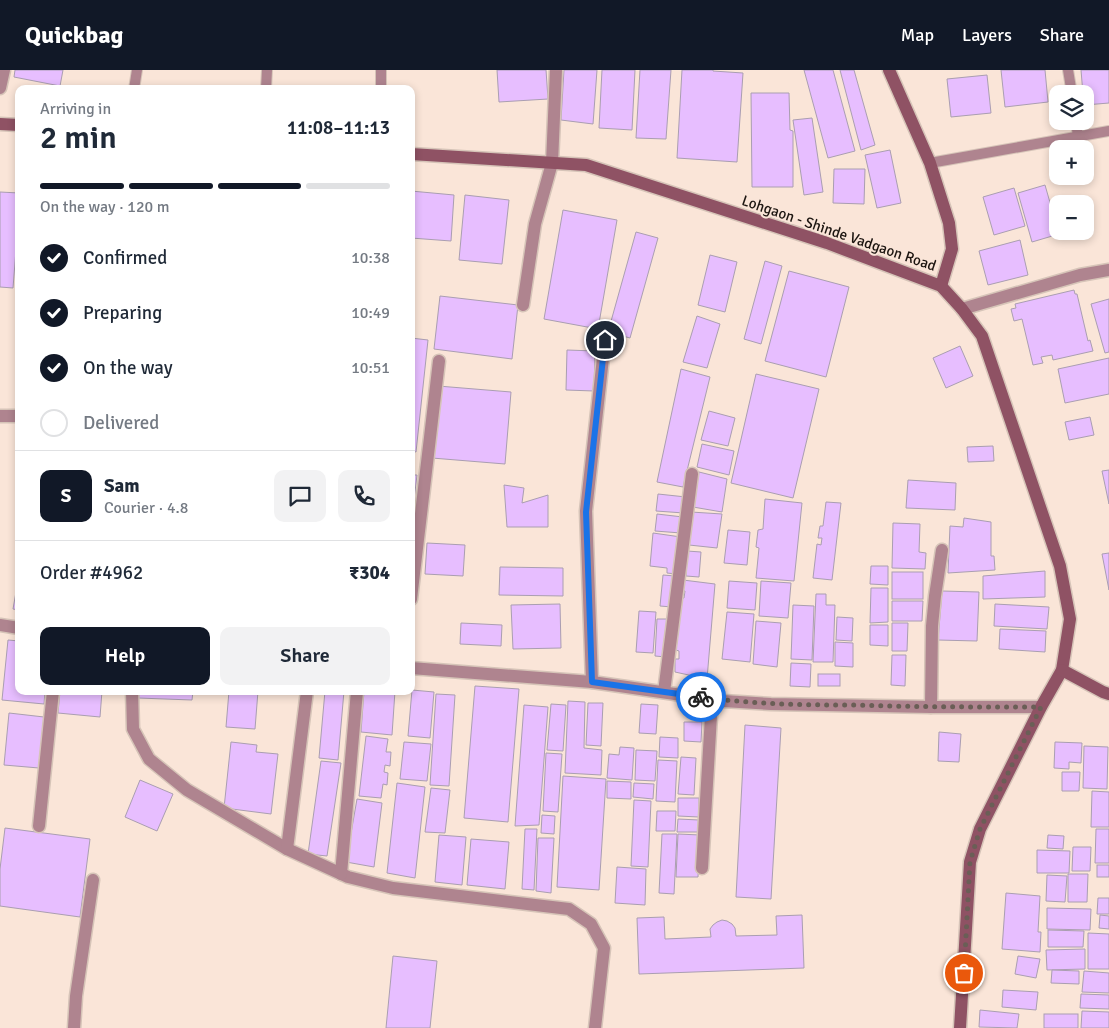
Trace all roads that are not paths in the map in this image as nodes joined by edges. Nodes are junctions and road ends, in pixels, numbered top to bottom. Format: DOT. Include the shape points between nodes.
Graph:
graph roads {
  1 [pos="4,70"];
  2 [pos="137,70"];
  3 [pos="267,70"];
  4 [pos="381,70"];
  5 [pos="556,70"];
  6 [pos="889,70"];
  7 [pos="1068,70"];
  8 [pos="135,85"];
  9 [pos="266,85"];
  10 [pos="381,85"];
  11 [pos="1070,85"];
  12 [pos="0,88"];
  13 [pos="0,124"];
  14 [pos="15,125"];
  15 [pos="1077,130"];
  16 [pos="1109,131"];
  17 [pos="1078,137"];
  18 [pos="415,154"];
  19 [pos="552,163"];
  20 [pos="930,163"];
  21 [pos="1109,270"];
  22 [pos="941,286"];
  23 [pos="523,305"];
  24 [pos="962,309"];
  25 [pos="605,340"];
  26 [pos="439,361"];
  27 [pos="0,416"];
  28 [pos="15,416"];
  29 [pos="692,474"];
  30 [pos="942,550"];
  31 [pos="415,565"];
  32 [pos="0,625"];
  33 [pos="15,627"];
  34 [pos="415,668"];
  35 [pos="1062,670"];
  36 [pos="592,682"];
  37 [pos="664,692"];
  38 [pos="1109,694"];
  39 [pos="53,695"];
  40 [pos="132,695"];
  41 [pos="306,695"];
  42 [pos="357,695"];
  43 [pos="712,699"];
  44 [pos="931,707"];
  45 [pos="1041,707"];
  46 [pos="38,826"];
  47 [pos="286,849"];
  48 [pos="702,868"];
  49 [pos="341,874"];
  50 [pos="93,880"];
  51 [pos="74,1028"];
  52 [pos="595,1028"];
  53 [pos="960,1028"];
  1 -- 12 [label="street"];
  2 -- 8 [label="lane"];
  3 -- 9 [label="lane"];
  4 -- 10 [label="lane"];
  5 -- 19 [label="street"];
  6 -- 20 [label="street"];
  7 -- 11 [label="lane"];
  13 -- 14 [label="street"];
  15 -- 17 [label="lane"];
  16 -- 17 [label="lane"];
  17 -- 20 [label="lane"];
  18 -- 19 [label="street, Lohgaon - Shinde Vadgaon Road"];
  19 -- 22 [label="street, Lohgaon - Shinde Vadgaon Road" via="586,165 826,243"];
  19 -- 23 [label="street" via="535,224"];
  20 -- 22 [label="street" via="949,223 952,249"];
  21 -- 24 [label="street" via="1080,275"];
  22 -- 24 [label="street, Lohgaon - Shinde Vadgaon Road"];
  24 -- 35 [label="street, Lohgaon - Shinde Vadgaon Road" via="982,336 1060,566 1070,619"];
  25 -- 36 [label="street" via="586,512"];
  26 -- 31 [label="street"];
  27 -- 28 [label="street"];
  29 -- 37 [label="street"];
  30 -- 44 [label="street" via="934,596"];
  32 -- 33 [label="street"];
  34 -- 36 [label="street"];
  35 -- 38 [label="street"];
  35 -- 45 [label="street"];
  36 -- 37 [label="street"];
  37 -- 43 [label="street"];
  39 -- 46 [label="street"];
  40 -- 47 [label="street" via="133,729 149,759 187,790"];
  41 -- 47 [label="street"];
  42 -- 49 [label="street"];
  43 -- 44 [label="street" via="771,704"];
  43 -- 48 [label="street"];
  44 -- 45 [label="street"];
  45 -- 53 [label="street" via="980,829 970,862"];
  47 -- 49 [label="street"];
  49 -- 52 [label="street" via="393,888 569,909 591,924 604,948"];
  50 -- 51 [label="street"];
}
